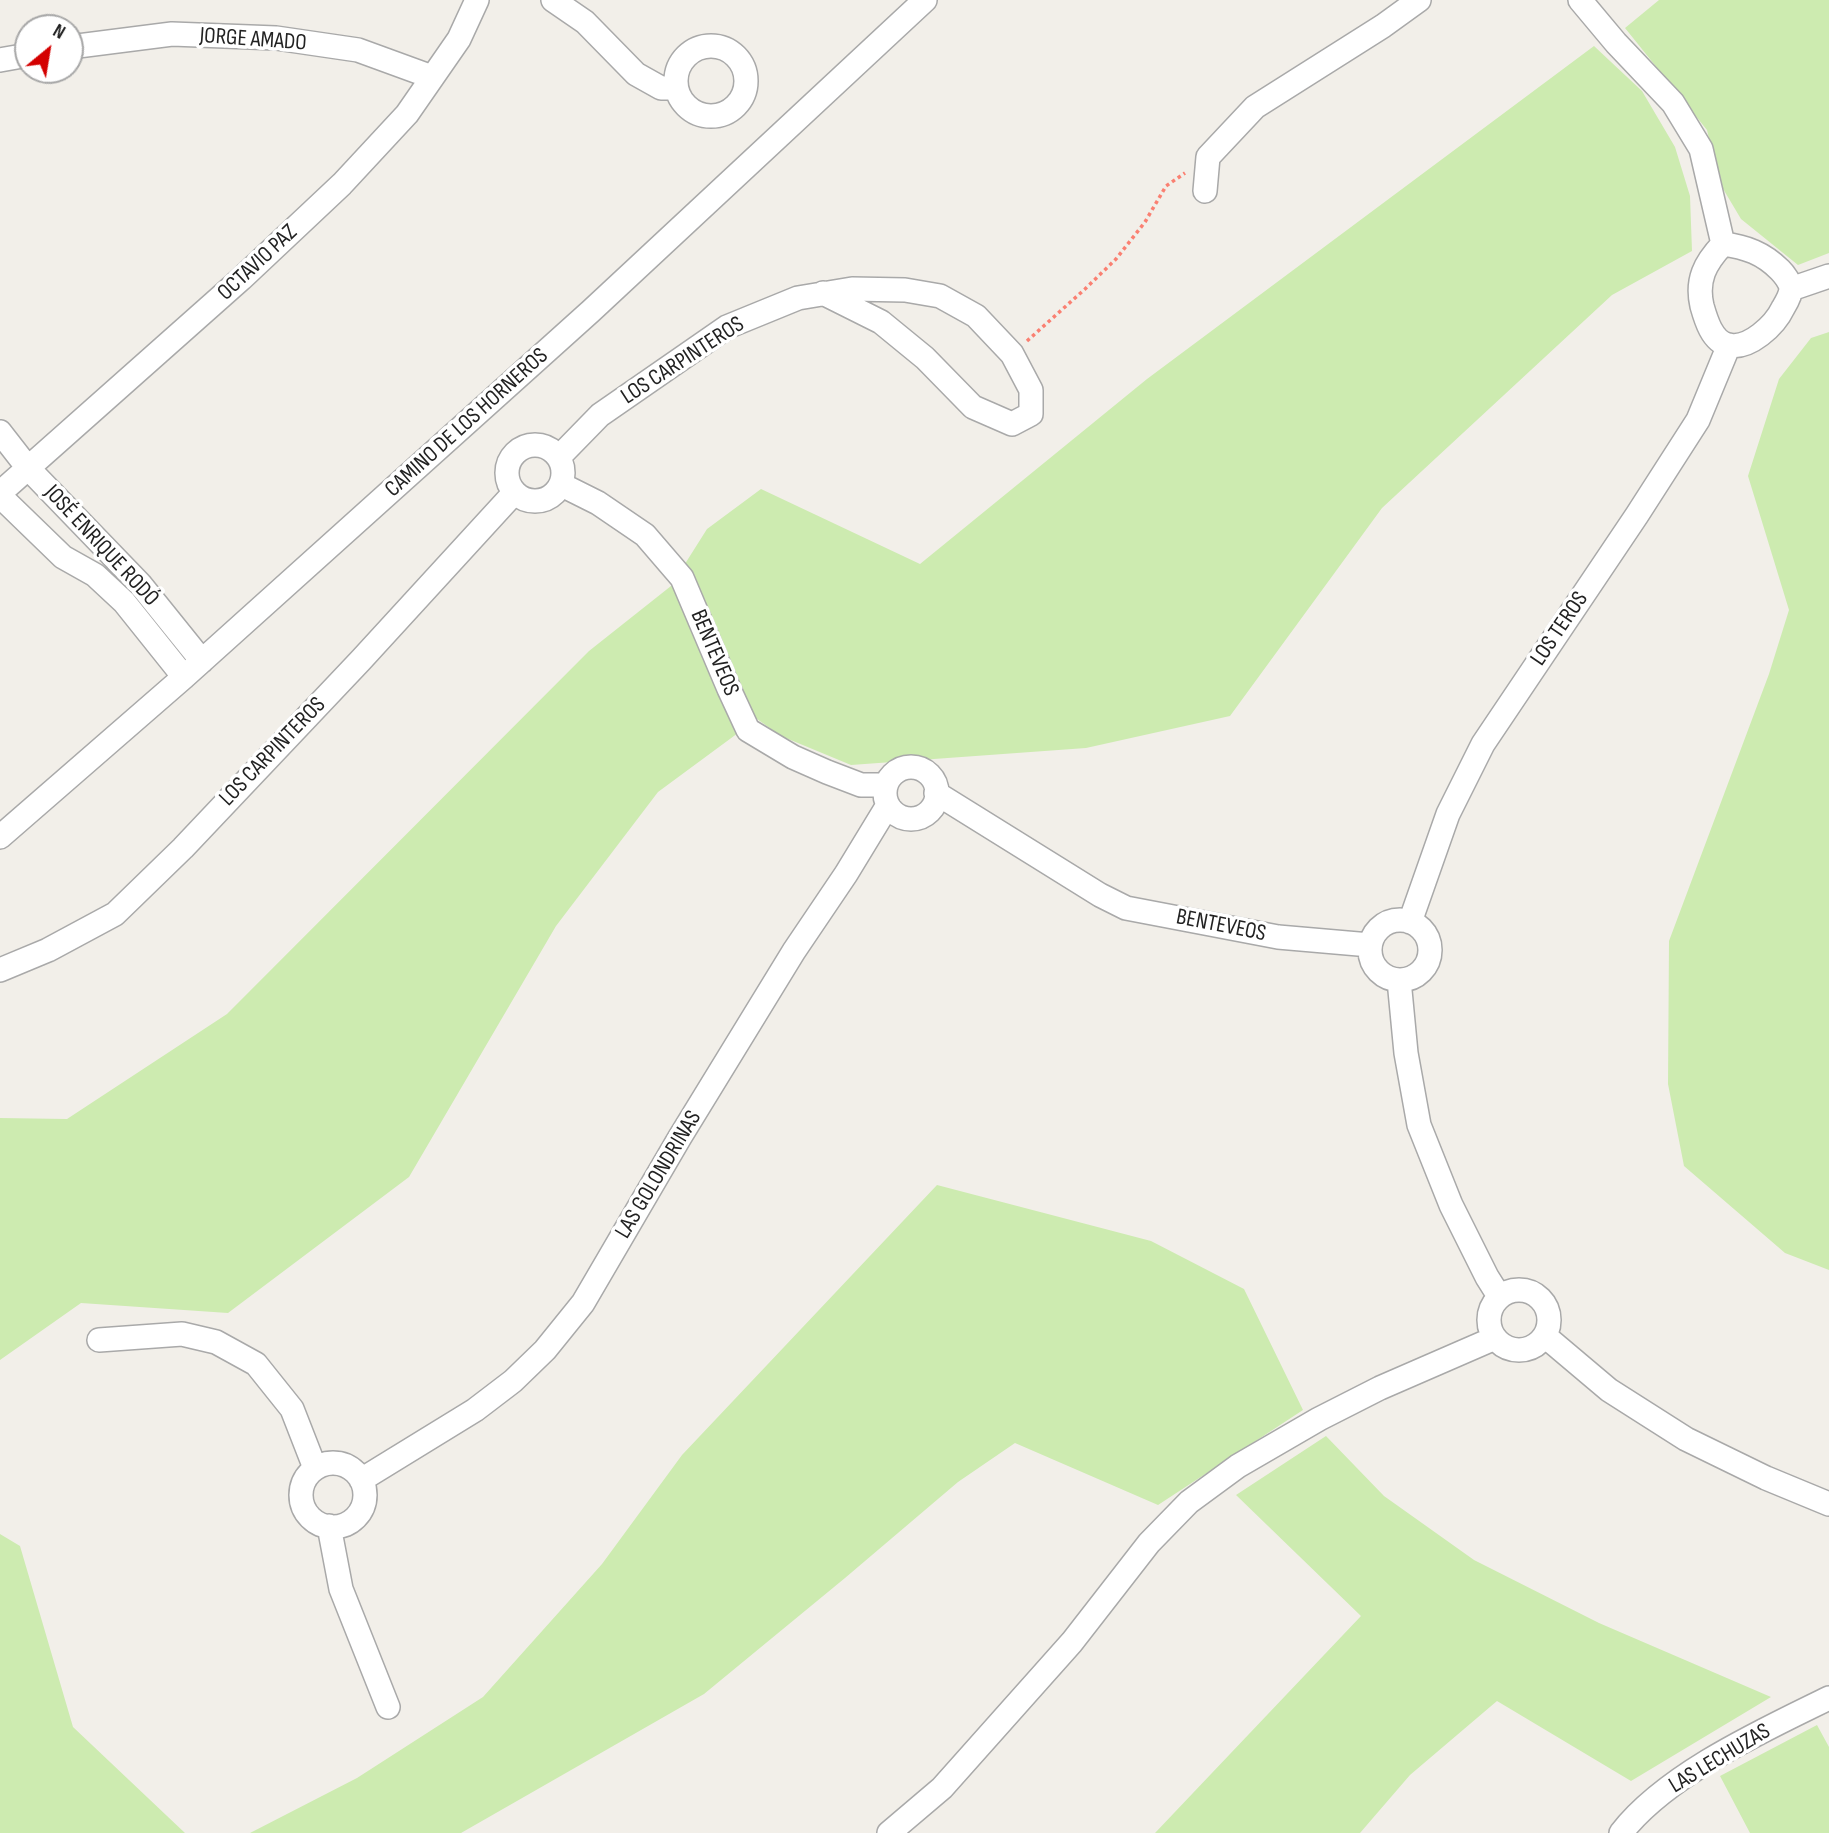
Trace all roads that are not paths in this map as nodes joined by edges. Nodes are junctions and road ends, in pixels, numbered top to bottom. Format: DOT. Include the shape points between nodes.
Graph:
graph roads {
  1 [pos="477,0"];
  2 [pos="553,0"];
  3 [pos="925,0"];
  4 [pos="1419,0"];
  5 [pos="1580,0"];
  6 [pos="84,45"];
  7 [pos="432,78"];
  8 [pos="676,88"];
  9 [pos="1205,191"];
  10 [pos="1723,244"];
  11 [pos="1829,276"];
  12 [pos="1791,289"];
  13 [pos="823,293"];
  14 [pos="1729,345"];
  15 [pos="0,432"];
  16 [pos="559,457"];
  17 [pos="28,468"];
  18 [pos="562,485"];
  19 [pos="514,493"];
  20 [pos="0,495"];
  21 [pos="202,661"];
  22 [pos="184,677"];
  23 [pos="936,793"];
  24 [pos="887,795"];
  25 [pos="0,837"];
  26 [pos="1410,922"];
  27 [pos="1370,945"];
  28 [pos="0,970"];
  29 [pos="1399,981"];
  30 [pos="1499,1296"];
  31 [pos="1545,1336"];
  32 [pos="1495,1338"];
  33 [pos="99,1340"];
  34 [pos="315,1468"];
  35 [pos="361,1480"];
  36 [pos="1829,1504"];
  37 [pos="329,1527"];
  38 [pos="1829,1698"];
  39 [pos="388,1707"];
  40 [pos="889,1833"];
  41 [pos="1621,1833"];
  1 -- 7 [label="street, OCTAVIO PAZ"];
  2 -- 8 [label="street" via="585,22 636,74 661,88"];
  3 -- 21 [label="street, CAMINO DE LOS HORNEROS" via="591,311"];
  4 -- 9 [label="street" via="1255,107 1208,157"];
  5 -- 10 [label="street" via="1673,103 1701,149"];
  6 -- 7 [label="street, JORGE AMADO" via="172,34 275,38 358,50"];
  7 -- 17 [label="street, OCTAVIO PAZ" via="407,114 342,184"];
  10 -- 12 [label="street" via="1767,257 1786,276"];
  10 -- 14 [label="street" via="1711,256 1699,290 1711,331"];
  11 -- 12 [label="street"];
  12 -- 14 [label="street" via="1780,315 1756,339"];
  13 -- 13 [label="street, LOS CARPINTEROS" via="881,322 973,407 1012,424 1031,414 1031,390 1012,354 976,316 940,296 905,290"];
  13 -- 16 [label="street, LOS CARPINTEROS" via="798,298 727,327 600,415"];
  14 -- 26 [label="street, LOS TEROS" via="1698,420 1483,744 1448,814"];
  15 -- 17 [label="street, JOSÉ ENRIQUE RODÓ"];
  16 -- 18 [label="street"];
  16 -- 19 [label="street" via="535,444 517,451 507,466"];
  17 -- 20 [label="street, OCTAVIO PAZ"];
  17 -- 21 [label="street, JOSÉ ENRIQUE RODÓ" via="139,584"];
  18 -- 19 [label="street" via="540,501"];
  18 -- 24 [label="street, BENTEVEOS" via="645,535 682,578 748,730 793,757"];
  19 -- 28 [label="street, LOS CARPINTEROS" via="183,848 115,914"];
  20 -- 22 [label="street, JOSÉ ENRIQUE RODÓ" via="64,557 95,575 124,602"];
  21 -- 22 [label="street, CAMINO DE LOS HORNEROS"];
  22 -- 25 [label="street, CAMINO DE LOS HORNEROS"];
  23 -- 24 [label="street, BENTEVEOS" via="931,809 917,818 900,816"];
  23 -- 24 [label="street, BENTEVEOS" via="926,772 911,767 895,772"];
  23 -- 27 [label="street, BENTEVEOS" via="1126,908 1278,937"];
  24 -- 35 [label="street, LAS GOLONDRINAS" via="846,874 794,951 583,1303 513,1381 475,1410"];
  26 -- 27 [label="street" via="1384,924"];
  26 -- 29 [label="street" via="1424,933 1430,951 1417,975"];
  27 -- 29 [label="street" via="1373,965 1380,974"];
  29 -- 30 [label="street" via="1419,1125 1451,1205"];
  30 -- 31 [label="street" via="1517,1289 1543,1300 1550,1318"];
  30 -- 32 [label="street" via="1489,1321"];
  31 -- 32 [label="street" via="1521,1350"];
  31 -- 36 [label="street" via="1609,1390 1686,1439"];
  32 -- 40 [label="street" via="1319,1419 1238,1466 1189,1502 942,1788"];
  33 -- 34 [label="street" via="182,1334 216,1342 256,1364 292,1409"];
  34 -- 35 [label="street" via="346,1465"];
  34 -- 37 [label="street" via="307,1476 301,1496 309,1517"];
  35 -- 37 [label="street" via="365,1490 362,1509 348,1523"];
  37 -- 39 [label="street" via="341,1589"];
  38 -- 41 [label="street, LAS LECHUZAS" via="1721,1754 1671,1786"];
}
